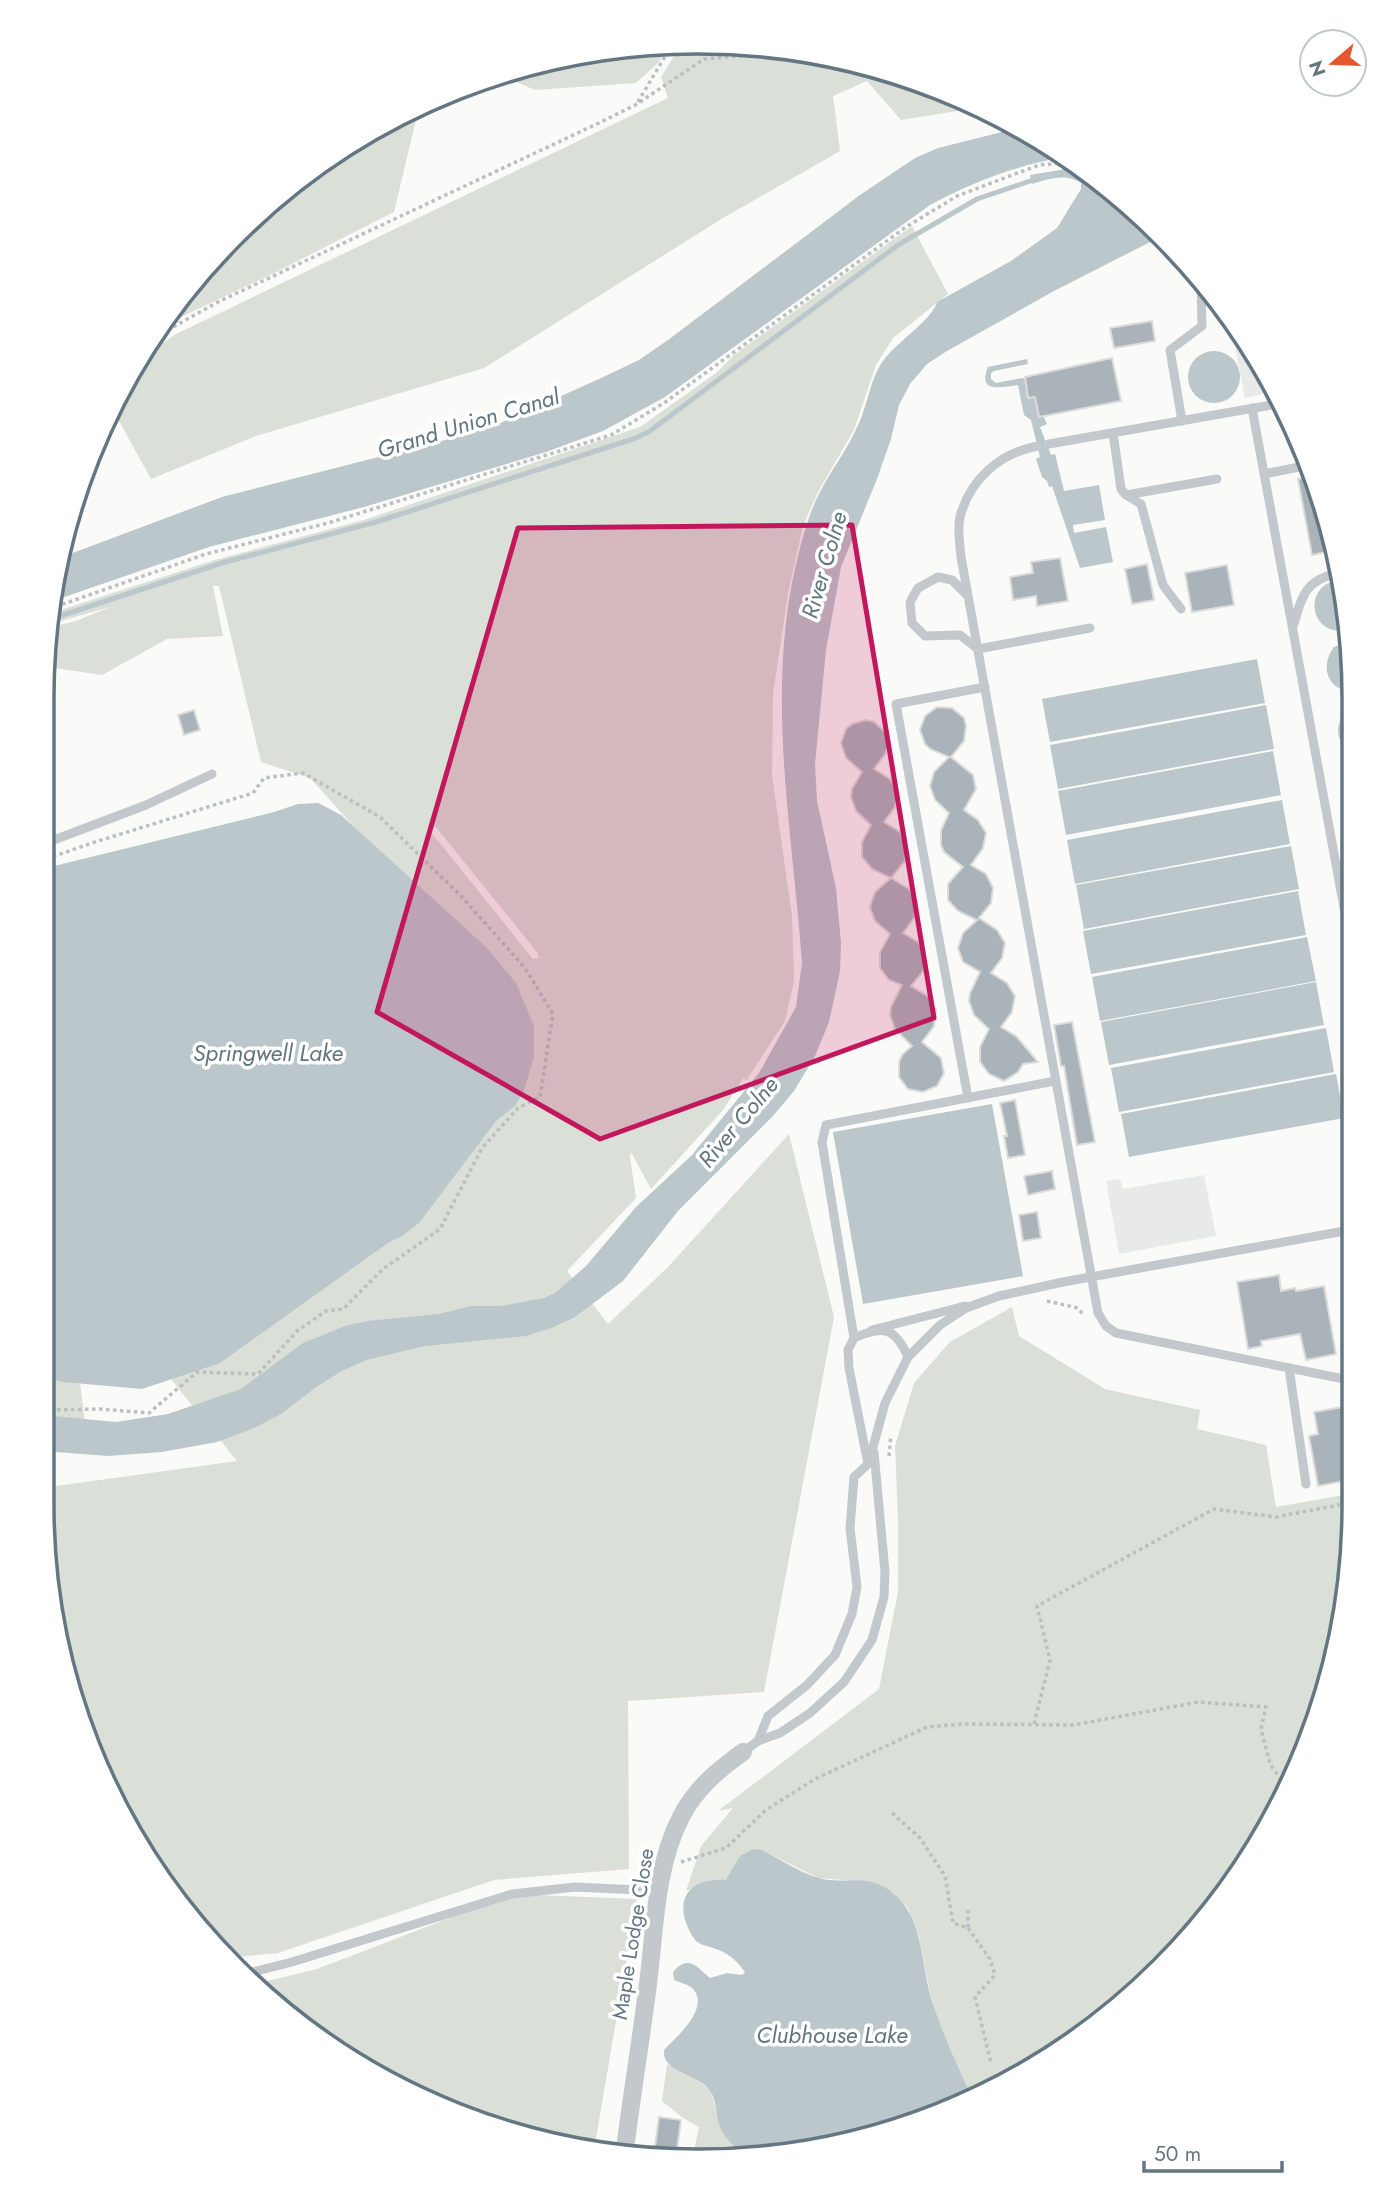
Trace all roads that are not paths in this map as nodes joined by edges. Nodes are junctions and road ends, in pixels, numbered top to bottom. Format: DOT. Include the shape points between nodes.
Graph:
graph roads {
  1 [pos="1201,297"];
  2 [pos="1271,405"];
  3 [pos="1252,408"];
  4 [pos="1182,421"];
  5 [pos="1113,433"];
  6 [pos="1049,444"];
  7 [pos="1038,446"];
  8 [pos="1299,467"];
  9 [pos="1264,474"];
  10 [pos="1217,479"];
  11 [pos="1126,495"];
  12 [pos="1330,575"];
  13 [pos="968,596"];
  14 [pos="1181,609"];
  15 [pos="1090,628"];
  16 [pos="1293,628"];
  17 [pos="978,649"];
  18 [pos="985,687"];
  19 [pos="212,774"];
  20 [pos="54,840"];
  21 [pos="1342,897"];
  22 [pos="1055,1081"];
  23 [pos="968,1098"];
  24 [pos="1342,1231"];
  25 [pos="1090,1278"];
  26 [pos="981,1301"];
  27 [pos="872,1330"];
  28 [pos="854,1339"];
  29 [pos="908,1357"];
  30 [pos="1289,1368"];
  31 [pos="1342,1379"];
  32 [pos="874,1447"];
  33 [pos="868,1464"];
  34 [pos="1306,1483"];
  35 [pos="758,1741"];
  36 [pos="743,1752"];
  37 [pos="660,1891"];
  38 [pos="254,1971"];
  39 [pos="626,2144"];
  1 -- 4 [label="lane" via="1202,326 1170,350"];
  2 -- 3 [label="lane"];
  3 -- 4 [label="lane"];
  3 -- 9 [label="lane"];
  4 -- 5 [label="lane"];
  5 -- 6 [label="lane"];
  5 -- 11 [label="lane" via="1121,489"];
  7 -- 13 [label="lane" via="998,460 973,486 959,519"];
  8 -- 9 [label="lane"];
  9 -- 16 [label="lane"];
  10 -- 11 [label="lane"];
  11 -- 14 [label="lane" via="1141,504 1163,585"];
  12 -- 16 [label="lane" via="1313,582 1299,603"];
  13 -- 17 [label="lane"];
  13 -- 17 [label="lane" via="952,580 938,577 918,588 910,602 912,623 925,636 960,635"];
  15 -- 17 [label="lane"];
  16 -- 21 [label="lane"];
  17 -- 18 [label="lane"];
  18 -- 22 [label="lane"];
  18 -- 23 [label="lane" via="896,704"];
  19 -- 20 [label="lane"];
  22 -- 23 [label="lane"];
  22 -- 25 [label="lane"];
  23 -- 28 [label="lane" via="826,1125 822,1142"];
  24 -- 25 [label="lane"];
  25 -- 26 [label="lane"];
  25 -- 30 [label="lane" via="1098,1313 1116,1333"];
  26 -- 27 [label="lane"];
  26 -- 29 [label="lane" via="940,1325"];
  27 -- 28 [label="lane"];
  27 -- 29 [label="lane" via="900,1338"];
  28 -- 33 [label="lane" via="848,1350 849,1368"];
  29 -- 32 [label="lane" via="885,1404"];
  30 -- 31 [label="lane"];
  30 -- 34 [label="lane"];
  32 -- 33 [label="lane"];
  32 -- 35 [label="lane" via="885,1573 884,1597 872,1640 844,1682 810,1713"];
  33 -- 35 [label="lane" via="854,1478 850,1528 857,1587 852,1614 835,1655 768,1716"];
  35 -- 36 [label="lane"];
  36 -- 37 [label="street, Maple Lodge Close" via="715,1772 682,1814"];
  37 -- 38 [label="lane" via="575,1887 512,1894"];
  37 -- 39 [label="street, Maple Lodge Close"];
}
